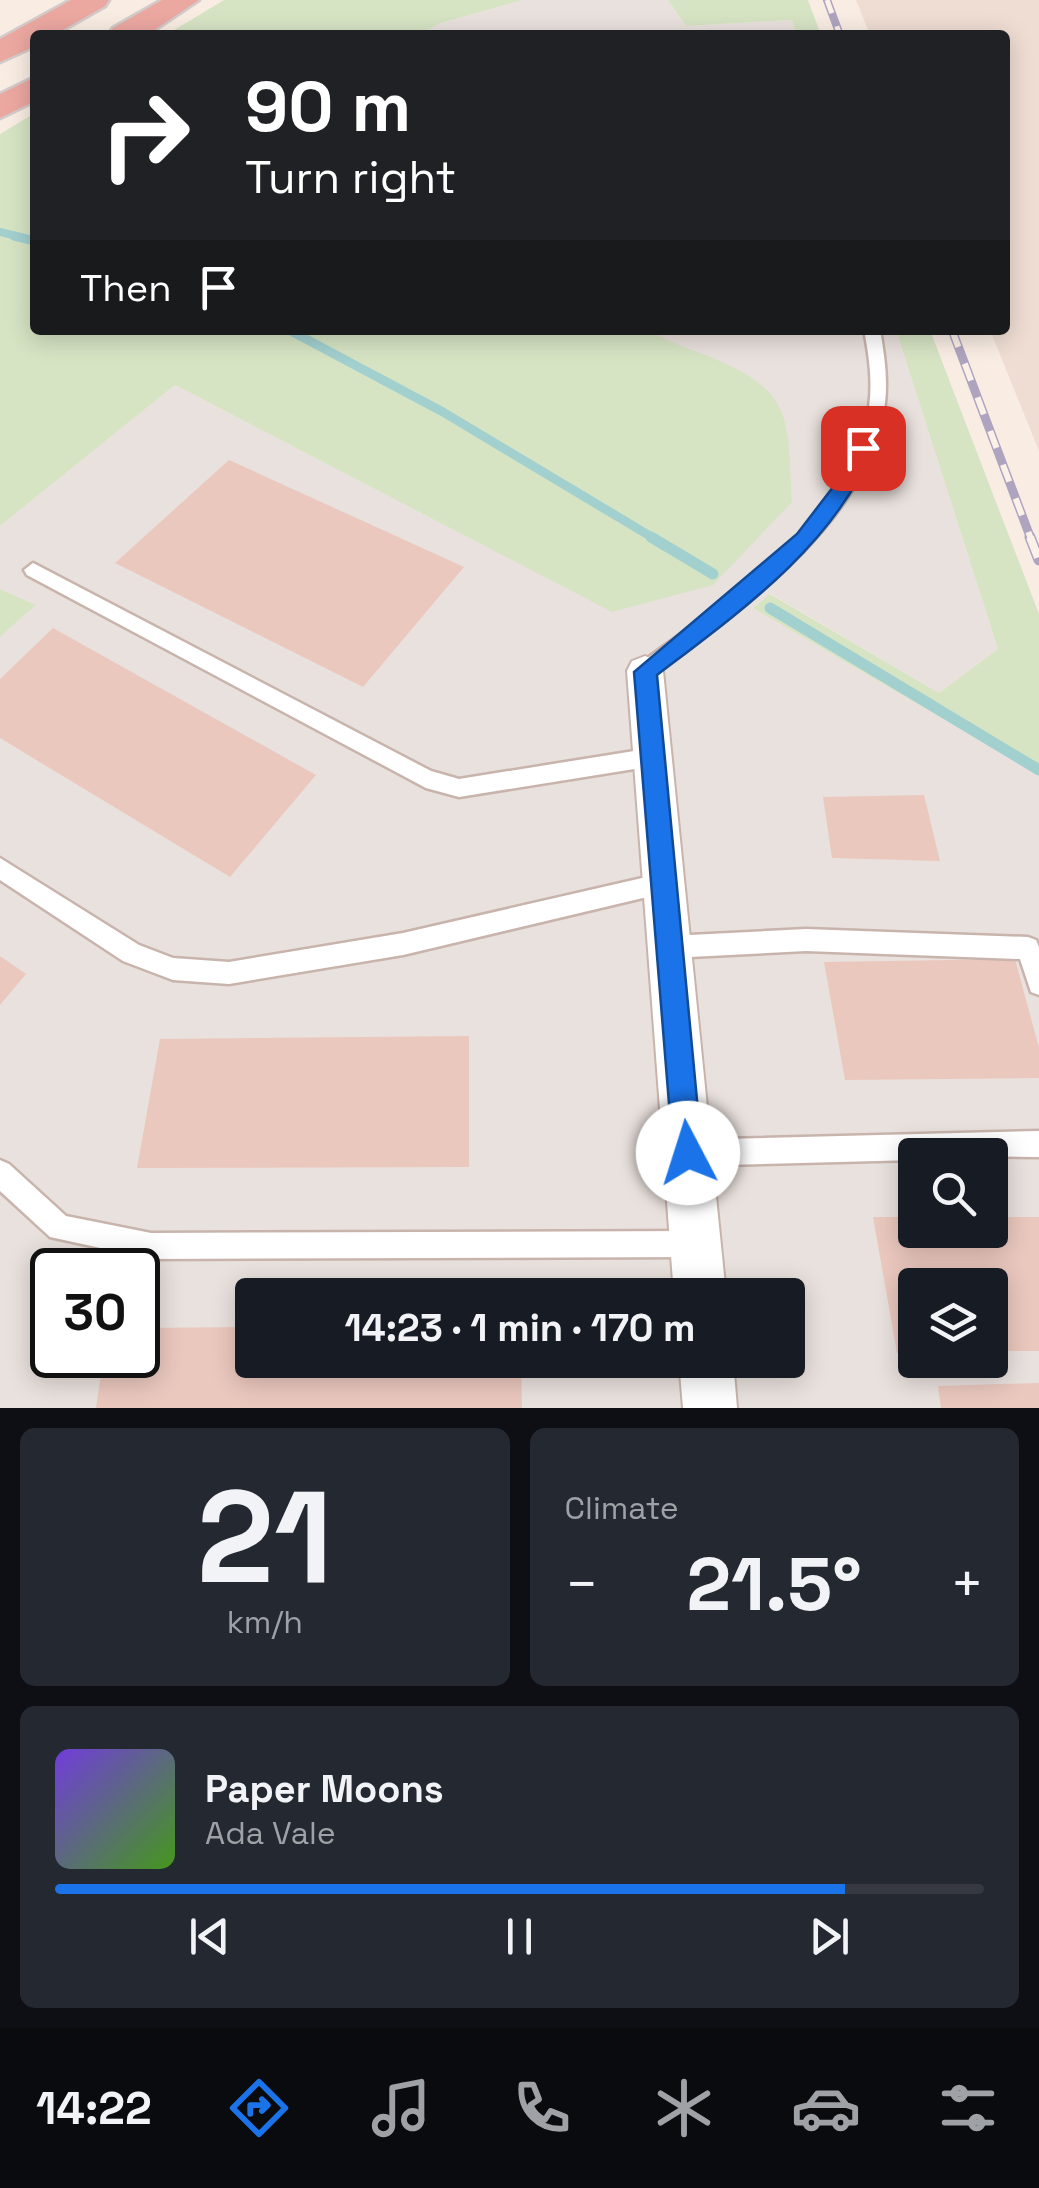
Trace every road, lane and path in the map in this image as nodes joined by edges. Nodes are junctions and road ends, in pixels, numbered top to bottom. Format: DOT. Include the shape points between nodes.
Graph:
graph roads {
  1 [pos="94,0"];
  2 [pos="184,0"];
  3 [pos="40,30"];
  4 [pos="133,30"];
  5 [pos="30,35"];
  6 [pos="0,52"];
  7 [pos="30,90"];
  8 [pos="0,108"];
  9 [pos="873,335"];
  10 [pos="33,570"];
  11 [pos="646,672"];
  12 [pos="653,757"];
  13 [pos="0,868"];
  14 [pos="664,883"];
  15 [pos="670,946"];
  16 [pos="1039,984"];
  17 [pos="1039,1144"];
  18 [pos="688,1153"];
  19 [pos="0,1172"];
  20 [pos="696,1244"];
  21 [pos="699,1278"];
  22 [pos="708,1378"];
  23 [pos="710,1408"];
  1 -- 3 [label="highway"];
  2 -- 4 [label="highway"];
  5 -- 6 [label="highway"];
  7 -- 8 [label="highway"];
  9 -- 11 [label="lane" via="874,420 852,476 804,539"];
  10 -- 12 [label="lane" via="426,780 459,788"];
  11 -- 12 [label="street"];
  12 -- 14 [label="street"];
  13 -- 14 [label="lane" via="132,953 173,969 230,973 403,944"];
  14 -- 15 [label="street"];
  15 -- 16 [label="lane" via="806,940 1028,948"];
  15 -- 18 [label="street"];
  17 -- 18 [label="lane"];
  18 -- 20 [label="street"];
  19 -- 20 [label="lane" via="59,1228 151,1246"];
  20 -- 21 [label="street"];
  22 -- 23 [label="street"];
}
